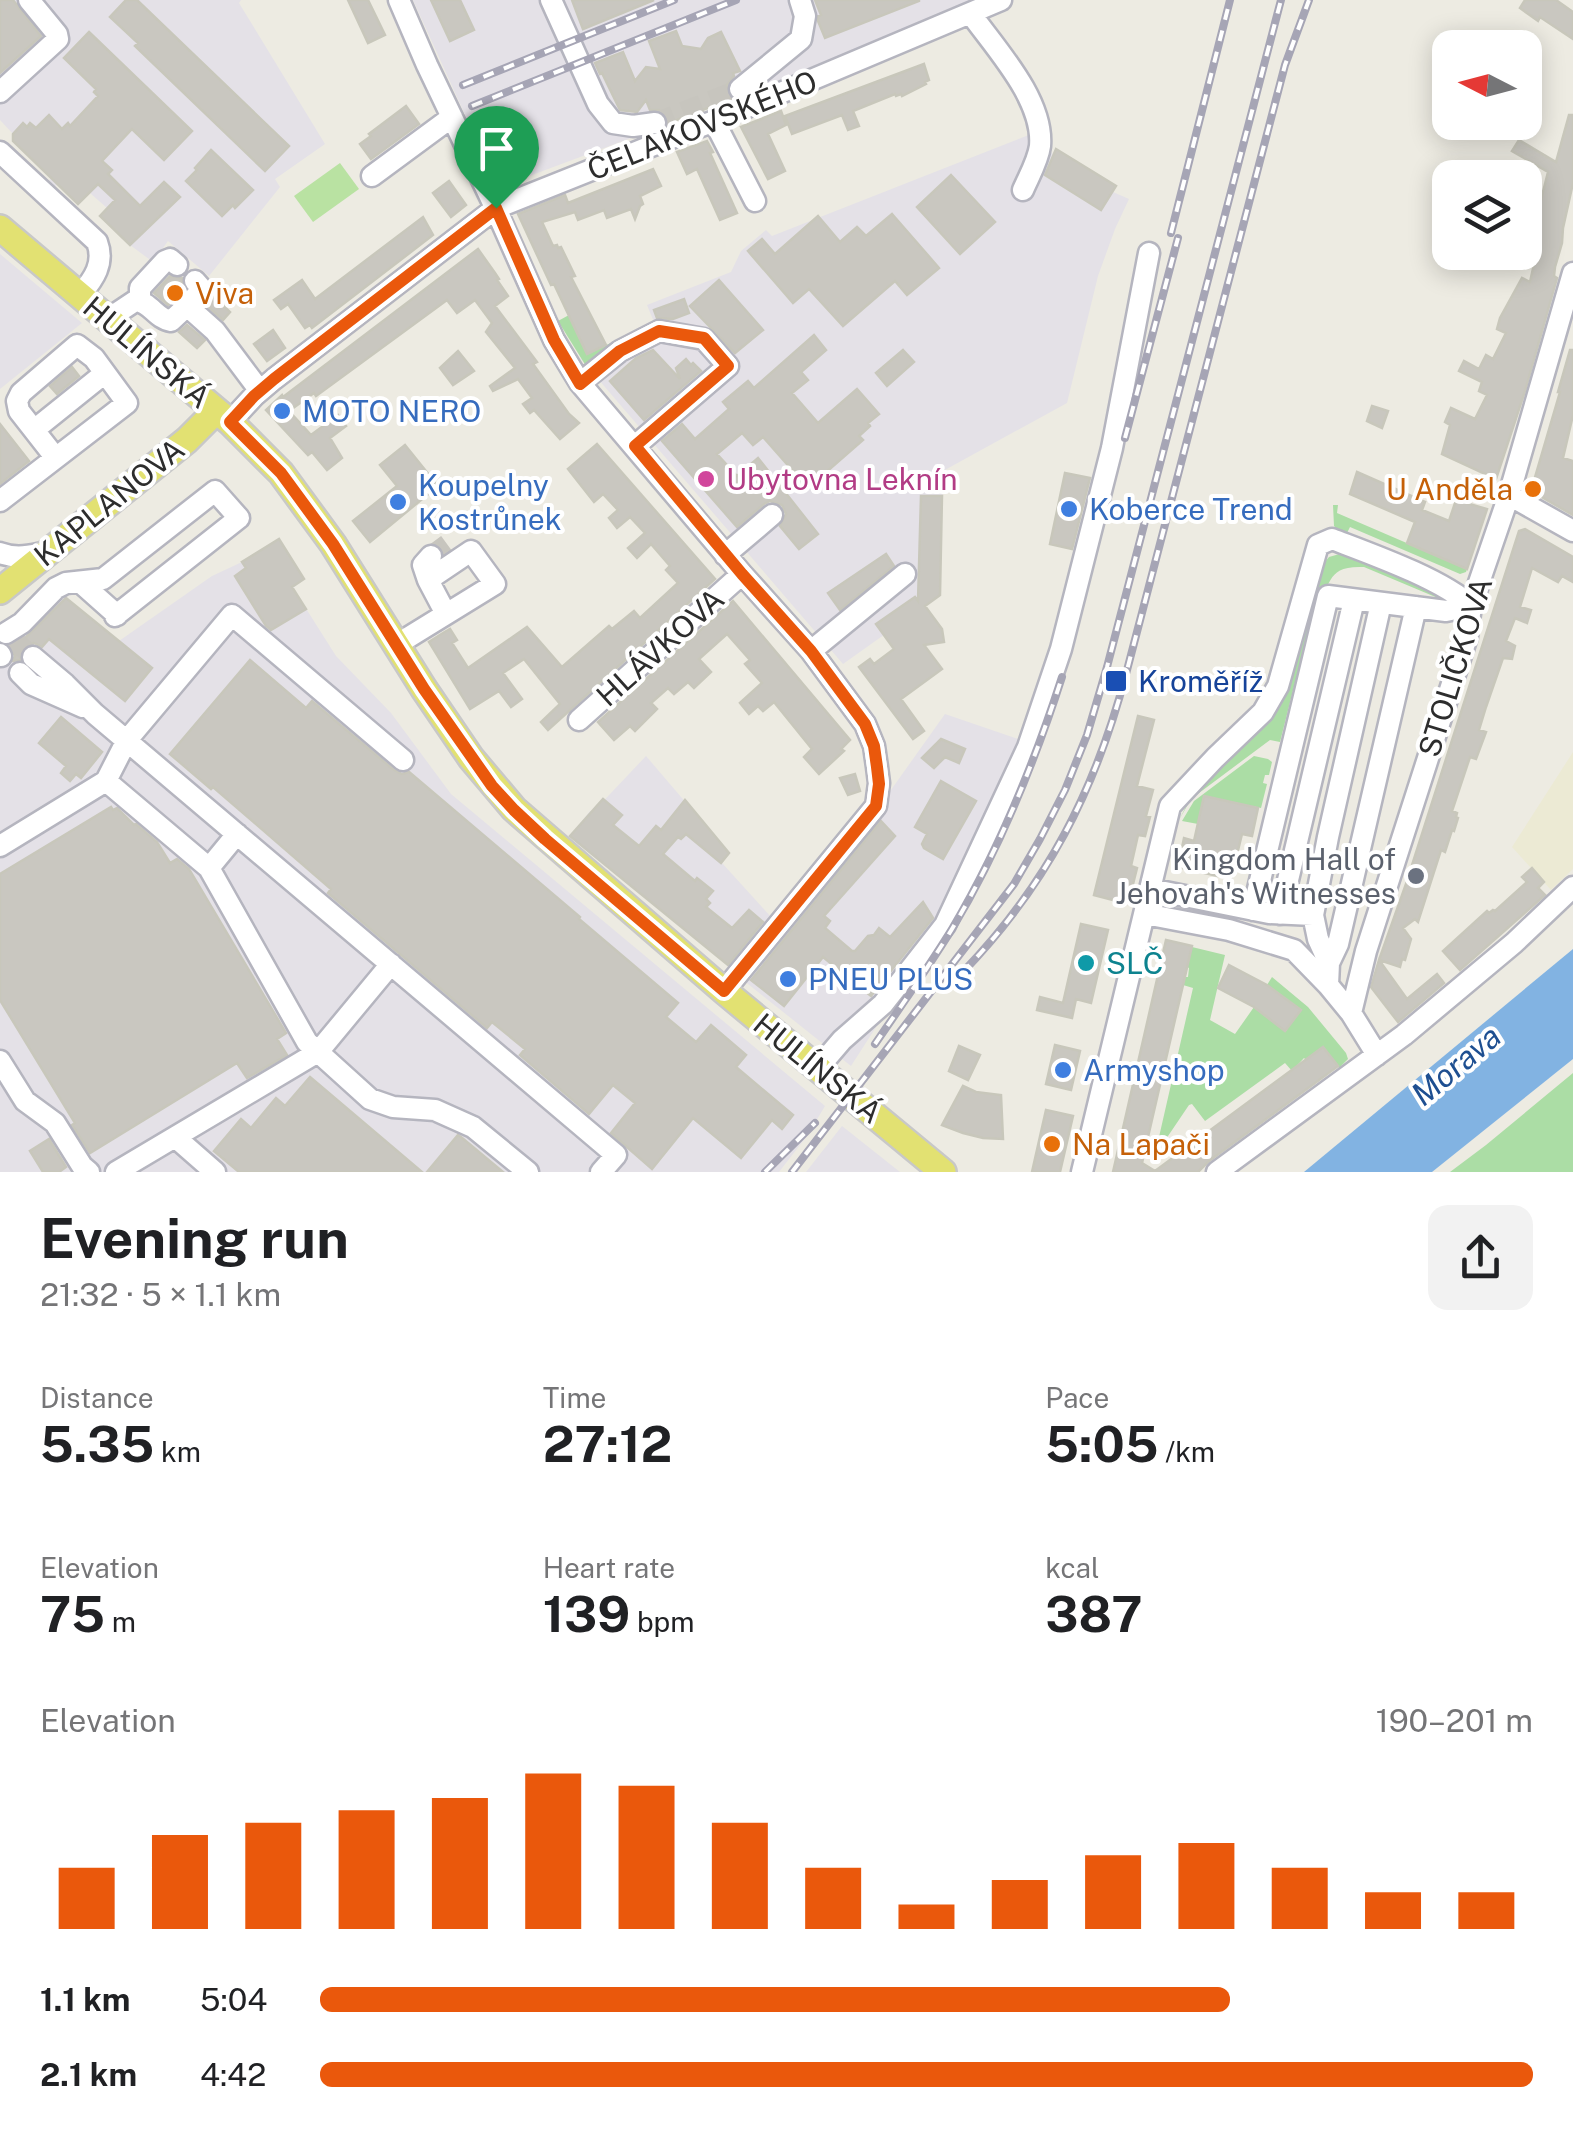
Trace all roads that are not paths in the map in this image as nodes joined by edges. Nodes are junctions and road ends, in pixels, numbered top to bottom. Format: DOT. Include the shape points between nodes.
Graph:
graph roads {
  1 [pos="29,0"];
  2 [pos="399,0"];
  3 [pos="550,0"];
  4 [pos="800,0"];
  5 [pos="1001,0"];
  6 [pos="971,14"];
  7 [pos="740,89"];
  8 [pos="0,92"];
  9 [pos="452,117"];
  10 [pos="714,121"];
  11 [pos="655,123"];
  12 [pos="0,152"];
  13 [pos="372,176"];
  14 [pos="1023,190"];
  15 [pos="756,201"];
  16 [pos="496,208"];
  17 [pos="0,228"];
  18 [pos="1149,253"];
  19 [pos="177,265"];
  20 [pos="1573,273"];
  21 [pos="195,281"];
  22 [pos="80,295"];
  23 [pos="140,300"];
  24 [pos="187,306"];
  25 [pos="108,319"];
  26 [pos="105,373"];
  27 [pos="580,384"];
  28 [pos="260,391"];
  29 [pos="223,417"];
  30 [pos="34,430"];
  31 [pos="635,446"];
  32 [pos="55,457"];
  33 [pos="1509,495"];
  34 [pos="0,501"];
  35 [pos="772,515"];
  36 [pos="1573,531"];
  37 [pos="47,552"];
  38 [pos="0,553"];
  39 [pos="725,555"];
  40 [pos="430,556"];
  41 [pos="742,574"];
  42 [pos="905,574"];
  43 [pos="428,580"];
  44 [pos="82,582"];
  45 [pos="0,591"];
  46 [pos="1354,600"];
  47 [pos="1381,603"];
  48 [pos="1471,606"];
  49 [pos="1416,607"];
  50 [pos="446,614"];
  51 [pos="4,642"];
  52 [pos="396,645"];
  53 [pos="811,651"];
  54 [pos="27,665"];
  55 [pos="579,720"];
  56 [pos="127,740"];
  57 [pos="403,760"];
  58 [pos="106,782"];
  59 [pos="237,834"];
  60 [pos="0,846"];
  61 [pos="208,868"];
  62 [pos="1573,887"];
  63 [pos="1150,889"];
  64 [pos="1254,910"];
  65 [pos="1145,914"];
  66 [pos="1280,914"];
  67 [pos="1314,915"];
  68 [pos="391,964"];
  69 [pos="1329,974"];
  70 [pos="724,991"];
  71 [pos="1351,1013"];
  72 [pos="318,1052"];
  73 [pos="1378,1055"];
  74 [pos="0,1061"];
  75 [pos="818,1068"];
  76 [pos="175,1137"];
  77 [pos="1085,1167"];
  78 [pos="90,1172"];
  79 [pos="116,1172"];
  80 [pos="215,1172"];
  81 [pos="528,1172"];
  82 [pos="602,1172"];
  83 [pos="943,1172"];
  84 [pos="1217,1172"];
  1 -- 8 [label="street" via="58,39"];
  2 -- 9 [label="street"];
  3 -- 11 [label="street" via="613,123"];
  4 -- 7 [label="street" via="801,39"];
  5 -- 6 [label="street, ČELAKOVSKÉHO"];
  6 -- 10 [label="street, ČELAKOVSKÉHO"];
  6 -- 14 [label="street" via="1027,94 1040,125 1040,150"];
  9 -- 13 [label="street"];
  9 -- 16 [label="street"];
  10 -- 15 [label="street"];
  10 -- 16 [label="street, ČELAKOVSKÉHO"];
  12 -- 22 [label="street" via="97,242 98,270"];
  16 -- 27 [label="street"];
  16 -- 28 [label="street, ČELAKOVSKÉHO"];
  17 -- 22 [label="main road, HULÍNSKÁ"];
  18 -- 75 [label="street" via="1112,448 1061,649 1028,747 945,926 884,1004"];
  19 -- 23 [label="street" via="167,259 140,288"];
  20 -- 33 [label="street, STOLIČKOVA"];
  21 -- 24 [label="street" via="202,289"];
  22 -- 25 [label="main road, HULÍNSKÁ"];
  23 -- 24 [label="street" via="166,321"];
  23 -- 25 [label="street"];
  24 -- 28 [label="street"];
  25 -- 29 [label="main road, HULÍNSKÁ"];
  26 -- 30 [label="street"];
  26 -- 30 [label="street" via="78,345 16,401"];
  26 -- 32 [label="street" via="127,402"];
  27 -- 31 [label="street"];
  27 -- 31 [label="street" via="620,351 659,331 704,338 728,366"];
  28 -- 29 [label="street, ČELAKOVSKÉHO"];
  29 -- 37 [label="main road, KAPLANOVA"];
  29 -- 52 [label="main road, HULÍNSKÁ" via="281,473"];
  30 -- 32 [label="street"];
  31 -- 39 [label="street"];
  32 -- 34 [label="street"];
  33 -- 36 [label="street"];
  33 -- 48 [label="street, STOLIČKOVA"];
  35 -- 39 [label="street"];
  37 -- 38 [label="street"];
  37 -- 45 [label="main road, KAPLANOVA"];
  39 -- 41 [label="street"];
  40 -- 43 [label="street" via="423,564"];
  41 -- 53 [label="street"];
  41 -- 55 [label="street, HLÁVKOVA"];
  42 -- 53 [label="street"];
  43 -- 50 [label="street"];
  43 -- 50 [label="street" via="462,545 495,584"];
  44 -- 44 [label="street" via="102,579 216,491 240,518 116,616"];
  44 -- 51 [label="street" via="56,588"];
  46 -- 47 [label="street"];
  46 -- 64 [label="street" via="1328,596"];
  46 -- 66 [label="street"];
  47 -- 49 [label="street"];
  47 -- 67 [label="street"];
  48 -- 49 [label="street"];
  48 -- 63 [label="street" via="1366,552 1332,539 1318,545 1278,686 1262,712 1170,806"];
  48 -- 71 [label="street, STOLIČKOVA"];
  49 -- 69 [label="street"];
  50 -- 52 [label="street"];
  52 -- 70 [label="main road, HULÍNSKÁ" via="514,810"];
  53 -- 70 [label="street" via="865,724 877,767 876,806"];
  54 -- 56 [label="street" via="31,684 95,714"];
  56 -- 57 [label="street" via="232,615"];
  56 -- 58 [label="street"];
  56 -- 59 [label="street"];
  58 -- 60 [label="street"];
  58 -- 61 [label="street"];
  59 -- 61 [label="street"];
  59 -- 68 [label="street"];
  61 -- 72 [label="street"];
  62 -- 73 [label="street"];
  63 -- 64 [label="street"];
  63 -- 65 [label="street"];
  64 -- 66 [label="street"];
  65 -- 69 [label="street" via="1294,950"];
  65 -- 77 [label="street"];
  66 -- 67 [label="street"];
  67 -- 69 [label="street"];
  68 -- 72 [label="street"];
  68 -- 82 [label="street" via="616,1155"];
  69 -- 71 [label="street"];
  70 -- 75 [label="main road, HULÍNSKÁ"];
  71 -- 73 [label="street"];
  72 -- 76 [label="street"];
  72 -- 81 [label="street" via="370,1099 435,1110 472,1128"];
  73 -- 84 [label="street"];
  74 -- 78 [label="street" via="25,1101 55,1123"];
  75 -- 83 [label="main road, HULÍNSKÁ"];
  76 -- 79 [label="street"];
  76 -- 80 [label="street"];
}
